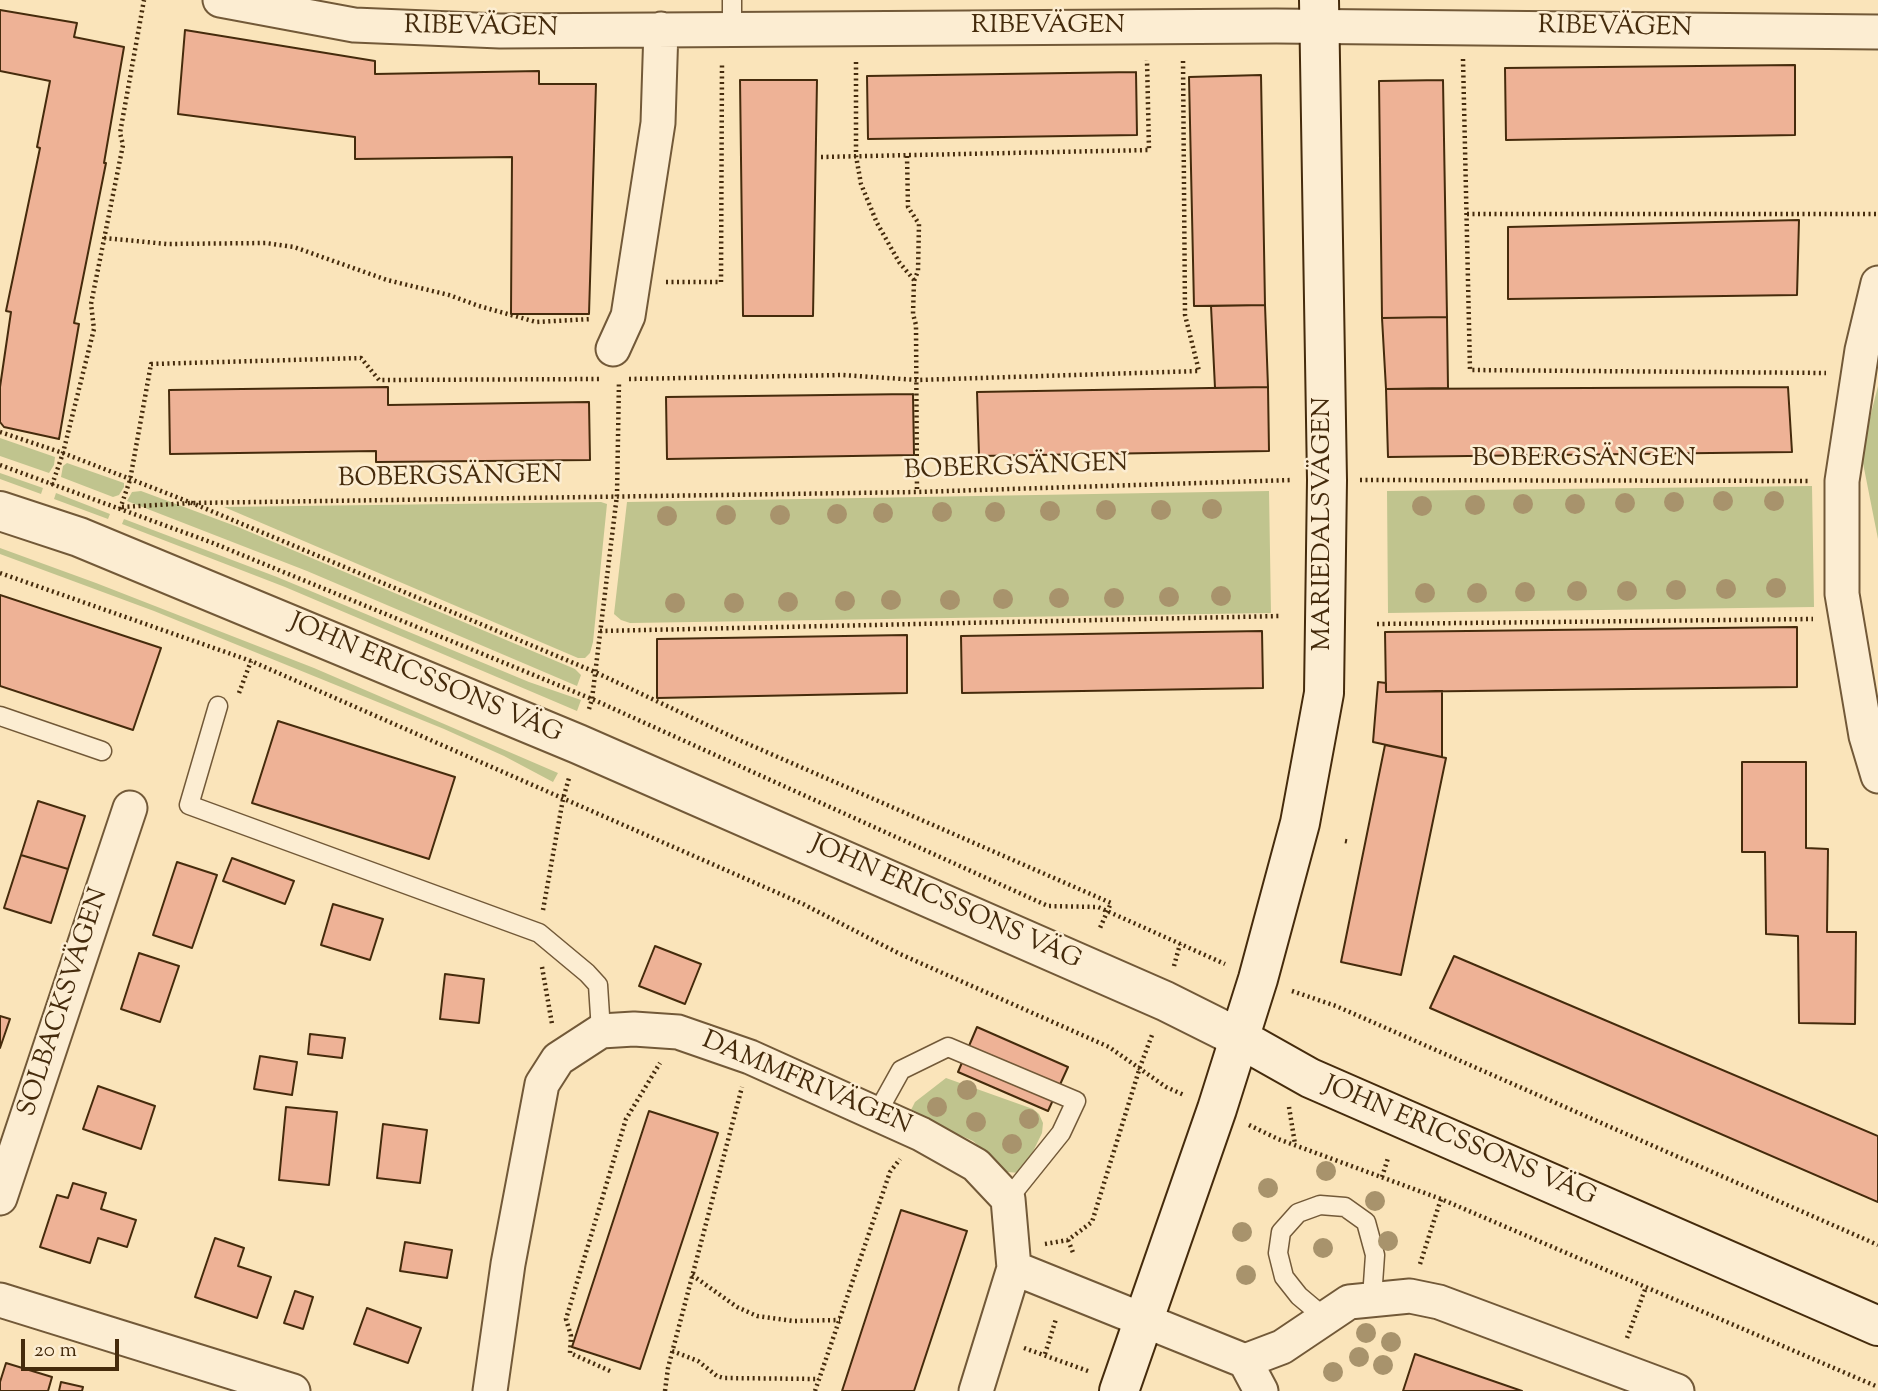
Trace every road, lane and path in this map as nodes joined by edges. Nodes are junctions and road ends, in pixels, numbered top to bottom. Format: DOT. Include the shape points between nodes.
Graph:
graph roads {
  1 [pos="144,0"];
  2 [pos="220,0"];
  3 [pos="1318,13"];
  4 [pos="729,20"];
  5 [pos="1183,27"];
  6 [pos="1147,28"];
  7 [pos="1462,28"];
  8 [pos="661,29"];
  9 [pos="856,29"];
  10 [pos="1878,32"];
  11 [pos="856,156"];
  12 [pos="907,156"];
  13 [pos="821,157"];
  14 [pos="1466,214"];
  15 [pos="1878,214"];
  16 [pos="104,238"];
  17 [pos="914,281"];
  18 [pos="633,282"];
  19 [pos="1878,283"];
  20 [pos="618,353"];
  21 [pos="1858,373"];
  22 [pos="917,380"];
  23 [pos="0,432"];
  24 [pos="63,453"];
  25 [pos="0,465"];
  26 [pos="130,480"];
  27 [pos="1327,480"];
  28 [pos="1842,481"];
  29 [pos="52,483"];
  30 [pos="917,492"];
  31 [pos="617,495"];
  32 [pos="192,503"];
  33 [pos="120,508"];
  34 [pos="0,511"];
  35 [pos="0,573"];
  36 [pos="1280,616"];
  37 [pos="1846,619"];
  38 [pos="1377,624"];
  39 [pos="600,631"];
  40 [pos="595,672"];
  41 [pos="592,699"];
  42 [pos="218,706"];
  43 [pos="0,716"];
  44 [pos="578,744"];
  45 [pos="102,751"];
  46 [pos="1878,776"];
  47 [pos="563,799"];
  48 [pos="130,808"];
  49 [pos="1107,912"];
  50 [pos="1100,928"];
  51 [pos="539,933"];
  52 [pos="1180,944"];
  53 [pos="1336,1006"];
  54 [pos="601,1031"];
  55 [pos="678,1032"];
  56 [pos="1239,1038"];
  57 [pos="750,1057"];
  58 [pos="558,1059"];
  59 [pos="1140,1067"];
  60 [pos="1217,1109"];
  61 [pos="876,1115"];
  62 [pos="921,1134"];
  63 [pos="1388,1158"];
  64 [pos="1382,1177"];
  65 [pos="0,1198"];
  66 [pos="1008,1199"];
  67 [pos="1441,1199"];
  68 [pos="1878,1245"];
  69 [pos="1013,1259"];
  70 [pos="692,1275"];
  71 [pos="1646,1287"];
  72 [pos="1410,1296"];
  73 [pos="1372,1298"];
  74 [pos="0,1300"];
  75 [pos="1324,1317"];
  76 [pos="840,1320"];
  77 [pos="1143,1322"];
  78 [pos="1878,1326"];
  79 [pos="992,1339"];
  80 [pos="672,1351"];
  81 [pos="1245,1361"];
  82 [pos="1616,1368"];
  83 [pos="610,1371"];
  84 [pos="819,1379"];
  85 [pos="1878,1387"];
  86 [pos="1120,1388"];
  87 [pos="293,1391"];
  88 [pos="490,1391"];
  89 [pos="665,1391"];
  90 [pos="815,1391"];
  91 [pos="976,1391"];
  92 [pos="1261,1391"];
  93 [pos="1677,1391"];
  1 -- 16 [label="path"];
  2 -- 8 [label="street, RIBEVÄGEN" via="354,25 500,31"];
  3 -- 5 [label="street, RIBEVÄGEN"];
  3 -- 7 [label="street, RIBEVÄGEN"];
  3 -- 27 [label="main road, MARIEDALSVÄGEN"];
  4 -- 8 [label="street, RIBEVÄGEN"];
  4 -- 9 [label="street, RIBEVÄGEN"];
  4 -- 18 [label="path" via="721,282"];
  5 -- 6 [label="street, RIBEVÄGEN"];
  5 -- 22 [label="path" via="1185,315 1199,371"];
  6 -- 9 [label="street, RIBEVÄGEN"];
  6 -- 12 [label="path" via="1149,150"];
  7 -- 10 [label="street, RIBEVÄGEN"];
  7 -- 14 [label="path"];
  8 -- 18 [label="street" via="658,123"];
  9 -- 11 [label="path"];
  11 -- 12 [label="path"];
  11 -- 13 [label="path"];
  11 -- 17 [label="path" via="861,184 877,223"];
  12 -- 17 [label="path" via="908,207 919,225"];
  14 -- 15 [label="path"];
  14 -- 21 [label="path" via="1470,370"];
  16 -- 20 [label="path" via="294,247 387,280 536,322 605,318"];
  16 -- 24 [label="path" via="91,304 94,330"];
  17 -- 22 [label="path"];
  18 -- 20 [label="street"];
  19 -- 21 [label="street"];
  20 -- 22 [label="path"];
  20 -- 26 [label="path" via="379,380 361,358 151,363"];
  20 -- 31 [label="path"];
  21 -- 28 [label="street"];
  22 -- 30 [label="path"];
  23 -- 24 [label="path"];
  24 -- 26 [label="path"];
  24 -- 29 [label="path"];
  25 -- 29 [label="path"];
  26 -- 32 [label="path"];
  26 -- 33 [label="path"];
  27 -- 28 [label="path, BOBERGSÄNGEN"];
  27 -- 30 [label="path, BOBERGSÄNGEN"];
  27 -- 56 [label="main road, MARIEDALSVÄGEN" via="1322,706 1300,822"];
  28 -- 37 [label="street"];
  29 -- 33 [label="path"];
  30 -- 31 [label="path, BOBERGSÄNGEN"];
  31 -- 32 [label="path, BOBERGSÄNGEN"];
  31 -- 39 [label="path"];
  32 -- 33 [label="path, BOBERGSÄNGEN"];
  32 -- 40 [label="path"];
  33 -- 41 [label="path"];
  34 -- 44 [label="main road, JOHN ERICSSONS VÄG" via="79,537"];
  35 -- 47 [label="path" via="251,662"];
  36 -- 39 [label="path"];
  37 -- 38 [label="path"];
  37 -- 46 [label="street" via="1866,736"];
  39 -- 40 [label="path"];
  40 -- 41 [label="path"];
  40 -- 49 [label="path" via="1111,903"];
  41 -- 44 [label="path"];
  41 -- 49 [label="path" via="1048,905 1098,907"];
  42 -- 51 [label="lane" via="189,805"];
  43 -- 45 [label="lane"];
  44 -- 47 [label="path"];
  44 -- 56 [label="main road, JOHN ERICSSONS VÄG" via="1165,1001"];
  47 -- 51 [label="path"];
  47 -- 59 [label="path" via="803,904 900,954 1109,1047"];
  48 -- 65 [label="street, SOLBACKSVÄGEN"];
  49 -- 50 [label="path"];
  49 -- 52 [label="path"];
  51 -- 54 [label="lane" via="598,985"];
  51 -- 58 [label="path" via="542,977"];
  53 -- 68 [label="path"];
  54 -- 55 [label="street, DAMMFRIVÄGEN"];
  54 -- 58 [label="street"];
  55 -- 57 [label="street, DAMMFRIVÄGEN"];
  55 -- 83 [label="path" via="626,1119 566,1319 570,1353"];
  56 -- 60 [label="main road, MARIEDALSVÄGEN"];
  56 -- 78 [label="main road, JOHN ERICSSONS VÄG" via="1310,1078"];
  57 -- 61 [label="street, DAMMFRIVÄGEN"];
  57 -- 70 [label="path"];
  58 -- 88 [label="street" via="542,1084 537,1103"];
  59 -- 60 [label="path" via="1166,1087"];
  59 -- 69 [label="path" via="1092,1222 1068,1240"];
  60 -- 64 [label="path" via="1278,1139"];
  60 -- 77 [label="main road, MARIEDALSVÄGEN"];
  61 -- 62 [label="street, DAMMFRIVÄGEN"];
  61 -- 66 [label="lane" via="901,1070 948,1047 1076,1101 1061,1133"];
  62 -- 66 [label="street, DAMMFRIVÄGEN" via="976,1165"];
  62 -- 76 [label="path" via="890,1172"];
  63 -- 64 [label="path"];
  64 -- 67 [label="path"];
  66 -- 69 [label="street"];
  67 -- 71 [label="path"];
  67 -- 72 [label="path"];
  69 -- 77 [label="street"];
  69 -- 79 [label="street"];
  70 -- 76 [label="path" via="757,1316"];
  70 -- 80 [label="path"];
  71 -- 82 [label="path"];
  71 -- 85 [label="path"];
  72 -- 73 [label="street"];
  72 -- 82 [label="street" via="1439,1302"];
  73 -- 75 [label="street" via="1349,1302"];
  73 -- 75 [label="lane" via="1375,1255 1366,1222 1345,1207 1320,1205 1298,1213 1281,1232 1278,1254 1284,1277"];
  74 -- 87 [label="street"];
  75 -- 81 [label="street" via="1282,1348"];
  76 -- 84 [label="path"];
  77 -- 81 [label="street"];
  77 -- 86 [label="main road, MARIEDALSVÄGEN"];
  79 -- 86 [label="path" via="1045,1354"];
  79 -- 91 [label="street"];
  80 -- 84 [label="path" via="724,1378"];
  80 -- 89 [label="path"];
  81 -- 92 [label="street"];
  82 -- 93 [label="street"];
  84 -- 90 [label="path"];
}
